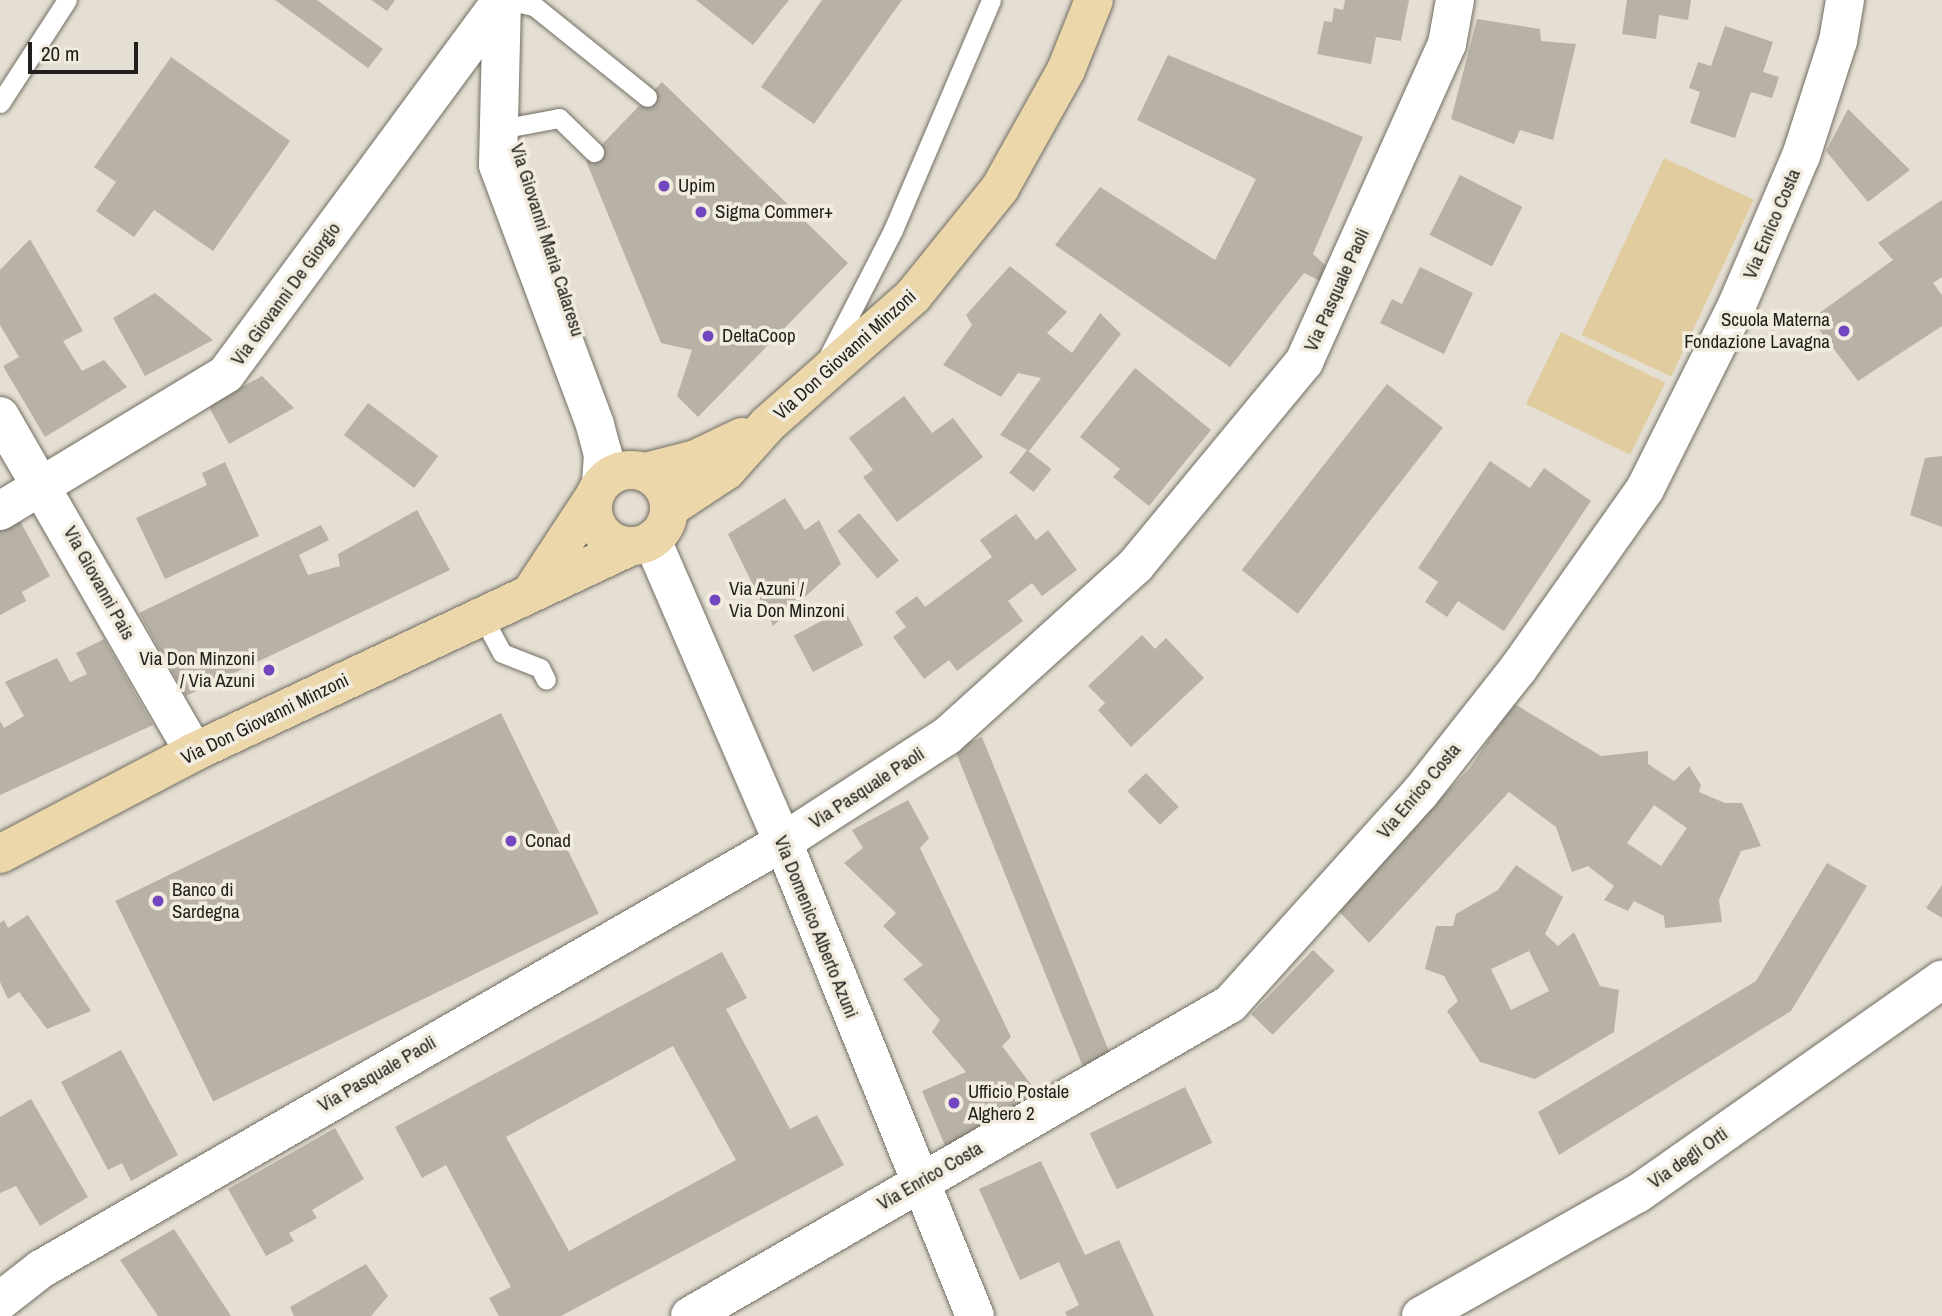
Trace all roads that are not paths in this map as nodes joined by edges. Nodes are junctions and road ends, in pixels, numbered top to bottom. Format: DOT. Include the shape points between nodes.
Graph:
graph roads {
  1 [pos="67,0"];
  2 [pos="504,0"];
  3 [pos="991,0"];
  4 [pos="1094,0"];
  5 [pos="1455,0"];
  6 [pos="1845,0"];
  7 [pos="502,83"];
  8 [pos="647,97"];
  9 [pos="0,103"];
  10 [pos="511,127"];
  11 [pos="594,152"];
  12 [pos="816,381"];
  13 [pos="0,416"];
  14 [pos="768,424"];
  15 [pos="619,480"];
  16 [pos="43,486"];
  17 [pos="0,511"];
  18 [pos="651,532"];
  19 [pos="532,591"];
  20 [pos="481,614"];
  21 [pos="546,680"];
  22 [pos="194,752"];
  23 [pos="783,842"];
  24 [pos="0,854"];
  25 [pos="1942,980"];
  26 [pos="917,1183"];
  27 [pos="0,1301"];
  28 [pos="690,1316"];
  29 [pos="975,1316"];
  30 [pos="1421,1316"];
  1 -- 9 [label="lane"];
  2 -- 7 [label="street"];
  2 -- 8 [label="lane" via="534,6"];
  2 -- 16 [label="street, Via Giovanni De Giorgio" via="226,374"];
  3 -- 12 [label="lane" via="893,230"];
  4 -- 12 [label="main road, Via Don Giovanni Minzoni" via="1066,70 1000,188 913,296"];
  5 -- 23 [label="street, Via Pasquale Paoli" via="1447,44 1304,362 1136,565 947,736"];
  6 -- 26 [label="street, Via Enrico Costa" via="1838,41 1801,156 1737,305 1645,489 1510,679 1420,793 1230,1004"];
  7 -- 10 [label="street, Via Giovanni Maria Calaresu"];
  7 -- 15 [label="street, Via Giovanni Maria Calaresu" via="498,165 603,454"];
  10 -- 11 [label="lane" via="559,118"];
  10 -- 15 [label="street, Via Giovanni Maria Calaresu" via="608,420"];
  12 -- 14 [label="main road, Via Don Giovanni Minzoni"];
  13 -- 16 [label="street, Via Giovanni Pais"];
  14 -- 15 [label="main road, Via Don Giovanni Minzoni" via="696,459"];
  14 -- 18 [label="main road, Via Don Giovanni Minzoni" via="726,471"];
  15 -- 18 [label="main road" via="661,483"];
  15 -- 18 [label="main road" via="599,529 608,539"];
  15 -- 19 [label="main road"];
  16 -- 17 [label="street, Via Giovanni De Giorgio"];
  16 -- 22 [label="street, Via Giovanni Pais"];
  18 -- 19 [label="main road, Via Don Giovanni Minzoni"];
  18 -- 23 [label="street, Via Domenico Alberto Azuni"];
  19 -- 20 [label="main road, Via Don Giovanni Minzoni"];
  20 -- 21 [label="lane" via="502,653 540,668"];
  20 -- 22 [label="main road, Via Don Giovanni Minzoni"];
  22 -- 24 [label="main road, Via Don Giovanni Minzoni"];
  23 -- 26 [label="street, Via Domenico Alberto Azuni"];
  23 -- 27 [label="street, Via Pasquale Paoli" via="41,1269"];
  25 -- 30 [label="street, Via degli Orti" via="1637,1194"];
  26 -- 28 [label="street, Via Enrico Costa"];
  26 -- 29 [label="street, Via Domenico Alberto Azuni"];
}
